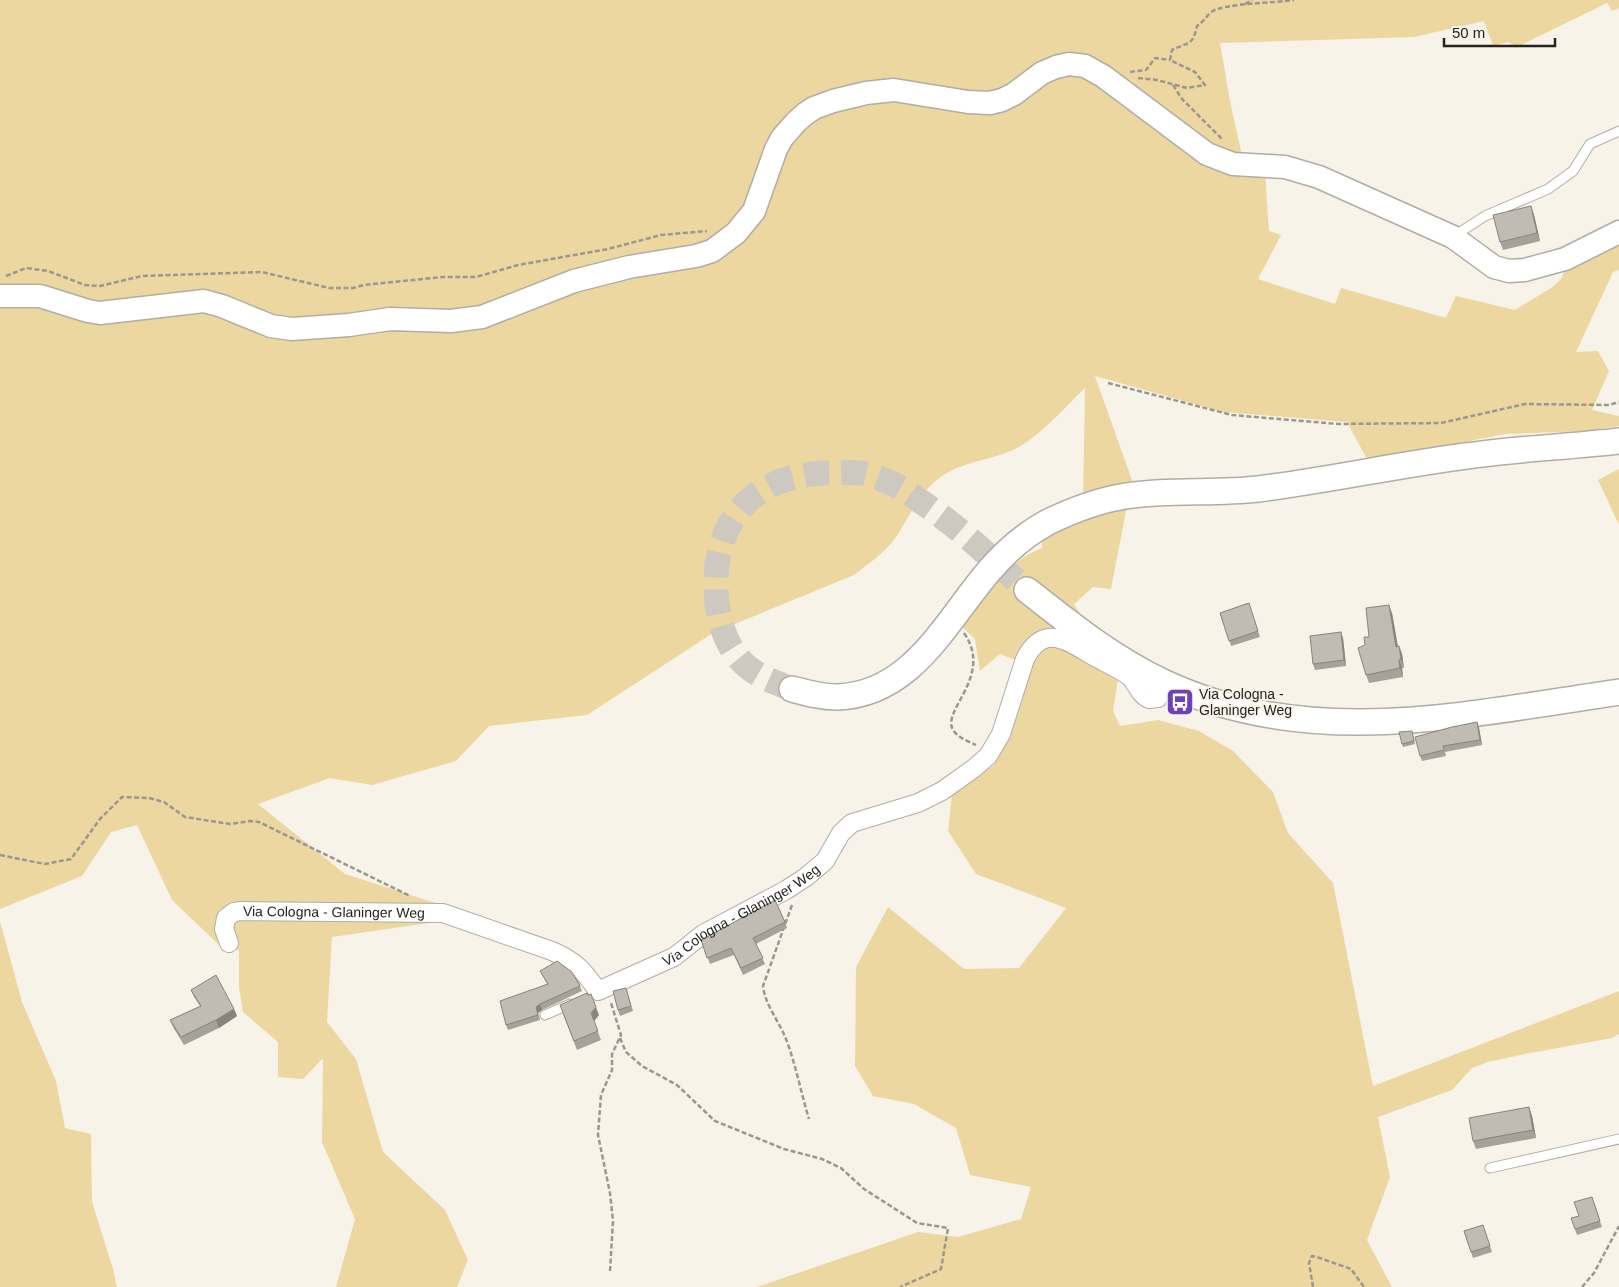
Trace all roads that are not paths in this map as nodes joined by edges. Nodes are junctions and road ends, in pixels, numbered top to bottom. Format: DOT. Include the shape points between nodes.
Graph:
graph roads {
  1 [pos="1619,131"];
  2 [pos="1619,232"];
  3 [pos="1453,237"];
  4 [pos="2,287"];
  5 [pos="1619,441"];
  6 [pos="1028,590"];
  7 [pos="1166,683"];
  8 [pos="792,689"];
  9 [pos="1619,692"];
  10 [pos="229,943"];
  11 [pos="589,995"];
  12 [pos="545,1015"];
  13 [pos="1619,1139"];
  14 [pos="1490,1168"];
  1 -- 3 [label="lane" via="1590,144 1573,171 1548,189 1485,216"];
  2 -- 3 [label="street" via="1565,259 1509,271 1494,267"];
  3 -- 4 [label="street" via="1319,176 1284,167 1233,164 1207,154 1103,76 1085,66 1069,64 1050,69 1002,100 968,102 894,90 850,96 814,108 796,122 776,148 754,211 746,223 712,251 574,281 468,320 390,319 349,325 282,328 204,302 100,313"];
  5 -- 8 [label="main road" via="1475,455 1254,490 1126,496 1090,504 1045,524 1006,552 926,650 909,669 894,679 855,695 817,695"];
  6 -- 7 [label="main road" via="1106,650"];
  7 -- 9 [label="main road" via="1248,711 1306,720 1366,722 1417,720"];
  7 -- 11 [label="street, Via Cologna - Glaninger Weg" via="1158,698 1149,699 1124,673 1062,639 1036,642 1024,659 998,740 988,756 974,768 931,798 852,823 824,861 806,877 703,934 674,957"];
  10 -- 11 [label="street, Via Cologna - Glaninger Weg" via="224,924 234,912 437,912 567,958 583,971"];
  11 -- 12 [label="lane"];
  13 -- 14 [label="lane"];
}
